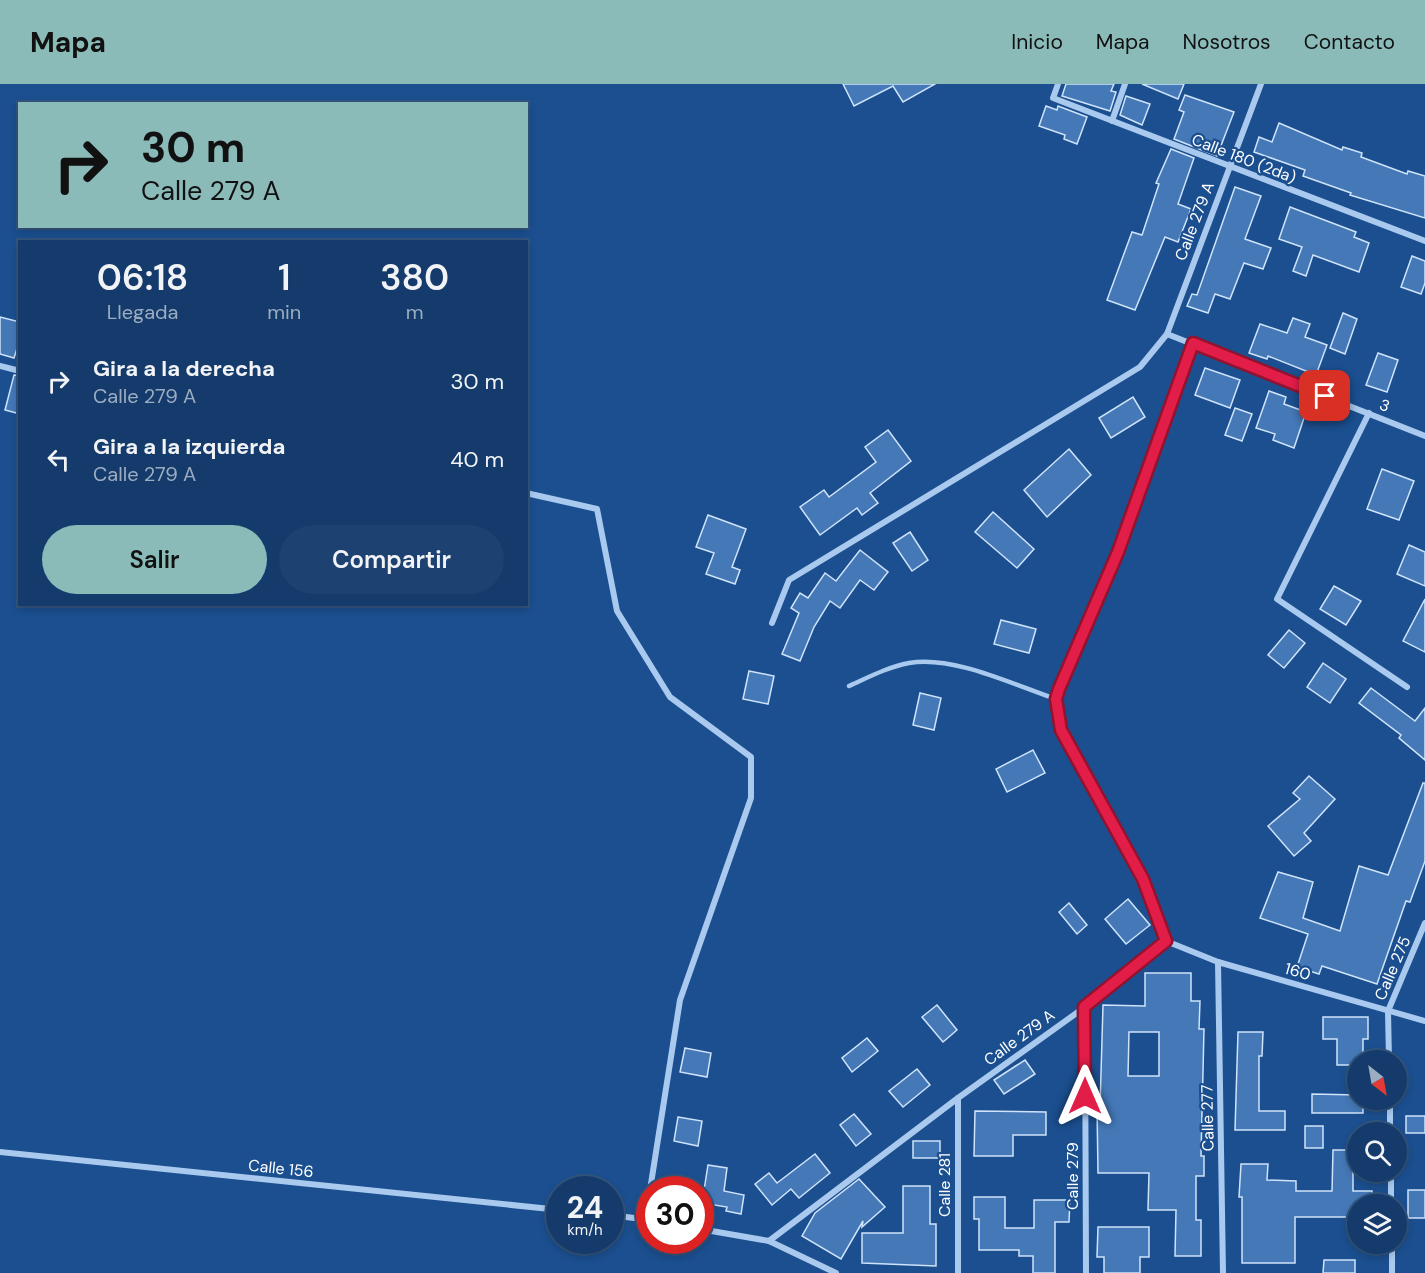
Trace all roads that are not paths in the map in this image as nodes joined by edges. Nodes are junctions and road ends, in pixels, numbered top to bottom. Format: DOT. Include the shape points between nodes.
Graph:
graph roads {
  1 [pos="1058,84"];
  2 [pos="1125,84"];
  3 [pos="1261,84"];
  4 [pos="1112,121"];
  5 [pos="1229,167"];
  6 [pos="1425,241"];
  7 [pos="1167,334"];
  8 [pos="1193,343"];
  9 [pos="0,366"];
  10 [pos="18,370"];
  11 [pos="1369,413"];
  12 [pos="1425,436"];
  13 [pos="528,493"];
  14 [pos="772,623"];
  15 [pos="849,686"];
  16 [pos="1407,687"];
  17 [pos="1056,699"];
  18 [pos="1425,923"];
  19 [pos="1166,941"];
  20 [pos="1218,962"];
  21 [pos="1084,1007"];
  22 [pos="1388,1011"];
  23 [pos="1425,1021"];
  24 [pos="1389,1050"];
  25 [pos="958,1098"];
  26 [pos="0,1152"];
  27 [pos="652,1176"];
  28 [pos="546,1209"];
  29 [pos="714,1232"];
  30 [pos="769,1242"];
  31 [pos="1392,1254"];
  32 [pos="836,1273"];
  33 [pos="958,1273"];
  34 [pos="1086,1273"];
  35 [pos="1223,1273"];
  36 [pos="1392,1273"];
  1 -- 4 [label="street, Calle 180 (2da)" via="1053,98"];
  2 -- 4 [label="street"];
  3 -- 5 [label="street, Calle 279 A"];
  4 -- 5 [label="street, Calle 180 (2da)"];
  5 -- 6 [label="street, Calle 180 (2da)"];
  5 -- 7 [label="street, Calle 279 A"];
  7 -- 8 [label="street, 3"];
  7 -- 14 [label="street, Calle 279 A" via="1140,367 789,580"];
  8 -- 11 [label="street, 3"];
  8 -- 17 [label="street" via="1118,552"];
  9 -- 10 [label="street"];
  11 -- 12 [label="street, 3"];
  11 -- 16 [label="street" via="1277,599"];
  13 -- 27 [label="street" via="597,509 617,611 664,688 670,697 751,757 751,798 681,1000"];
  15 -- 17 [label="lane" via="892,667 937,662"];
  17 -- 19 [label="street" via="1061,730 1143,879"];
  18 -- 22 [label="street, Calle 275"];
  19 -- 20 [label="street, 160"];
  19 -- 21 [label="street, Calle 279 A"];
  20 -- 22 [label="street, 160"];
  20 -- 35 [label="street, Calle 277"];
  21 -- 25 [label="street, Calle 279 A"];
  21 -- 34 [label="street, Calle 279"];
  22 -- 23 [label="street, 160"];
  22 -- 24 [label="street, Calle 275"];
  25 -- 30 [label="street, Calle 279 A"];
  25 -- 33 [label="street, Calle 281"];
  26 -- 28 [label="street, Calle 156"];
  29 -- 30 [label="street"];
  30 -- 32 [label="street"];
  31 -- 36 [label="street"];
}
